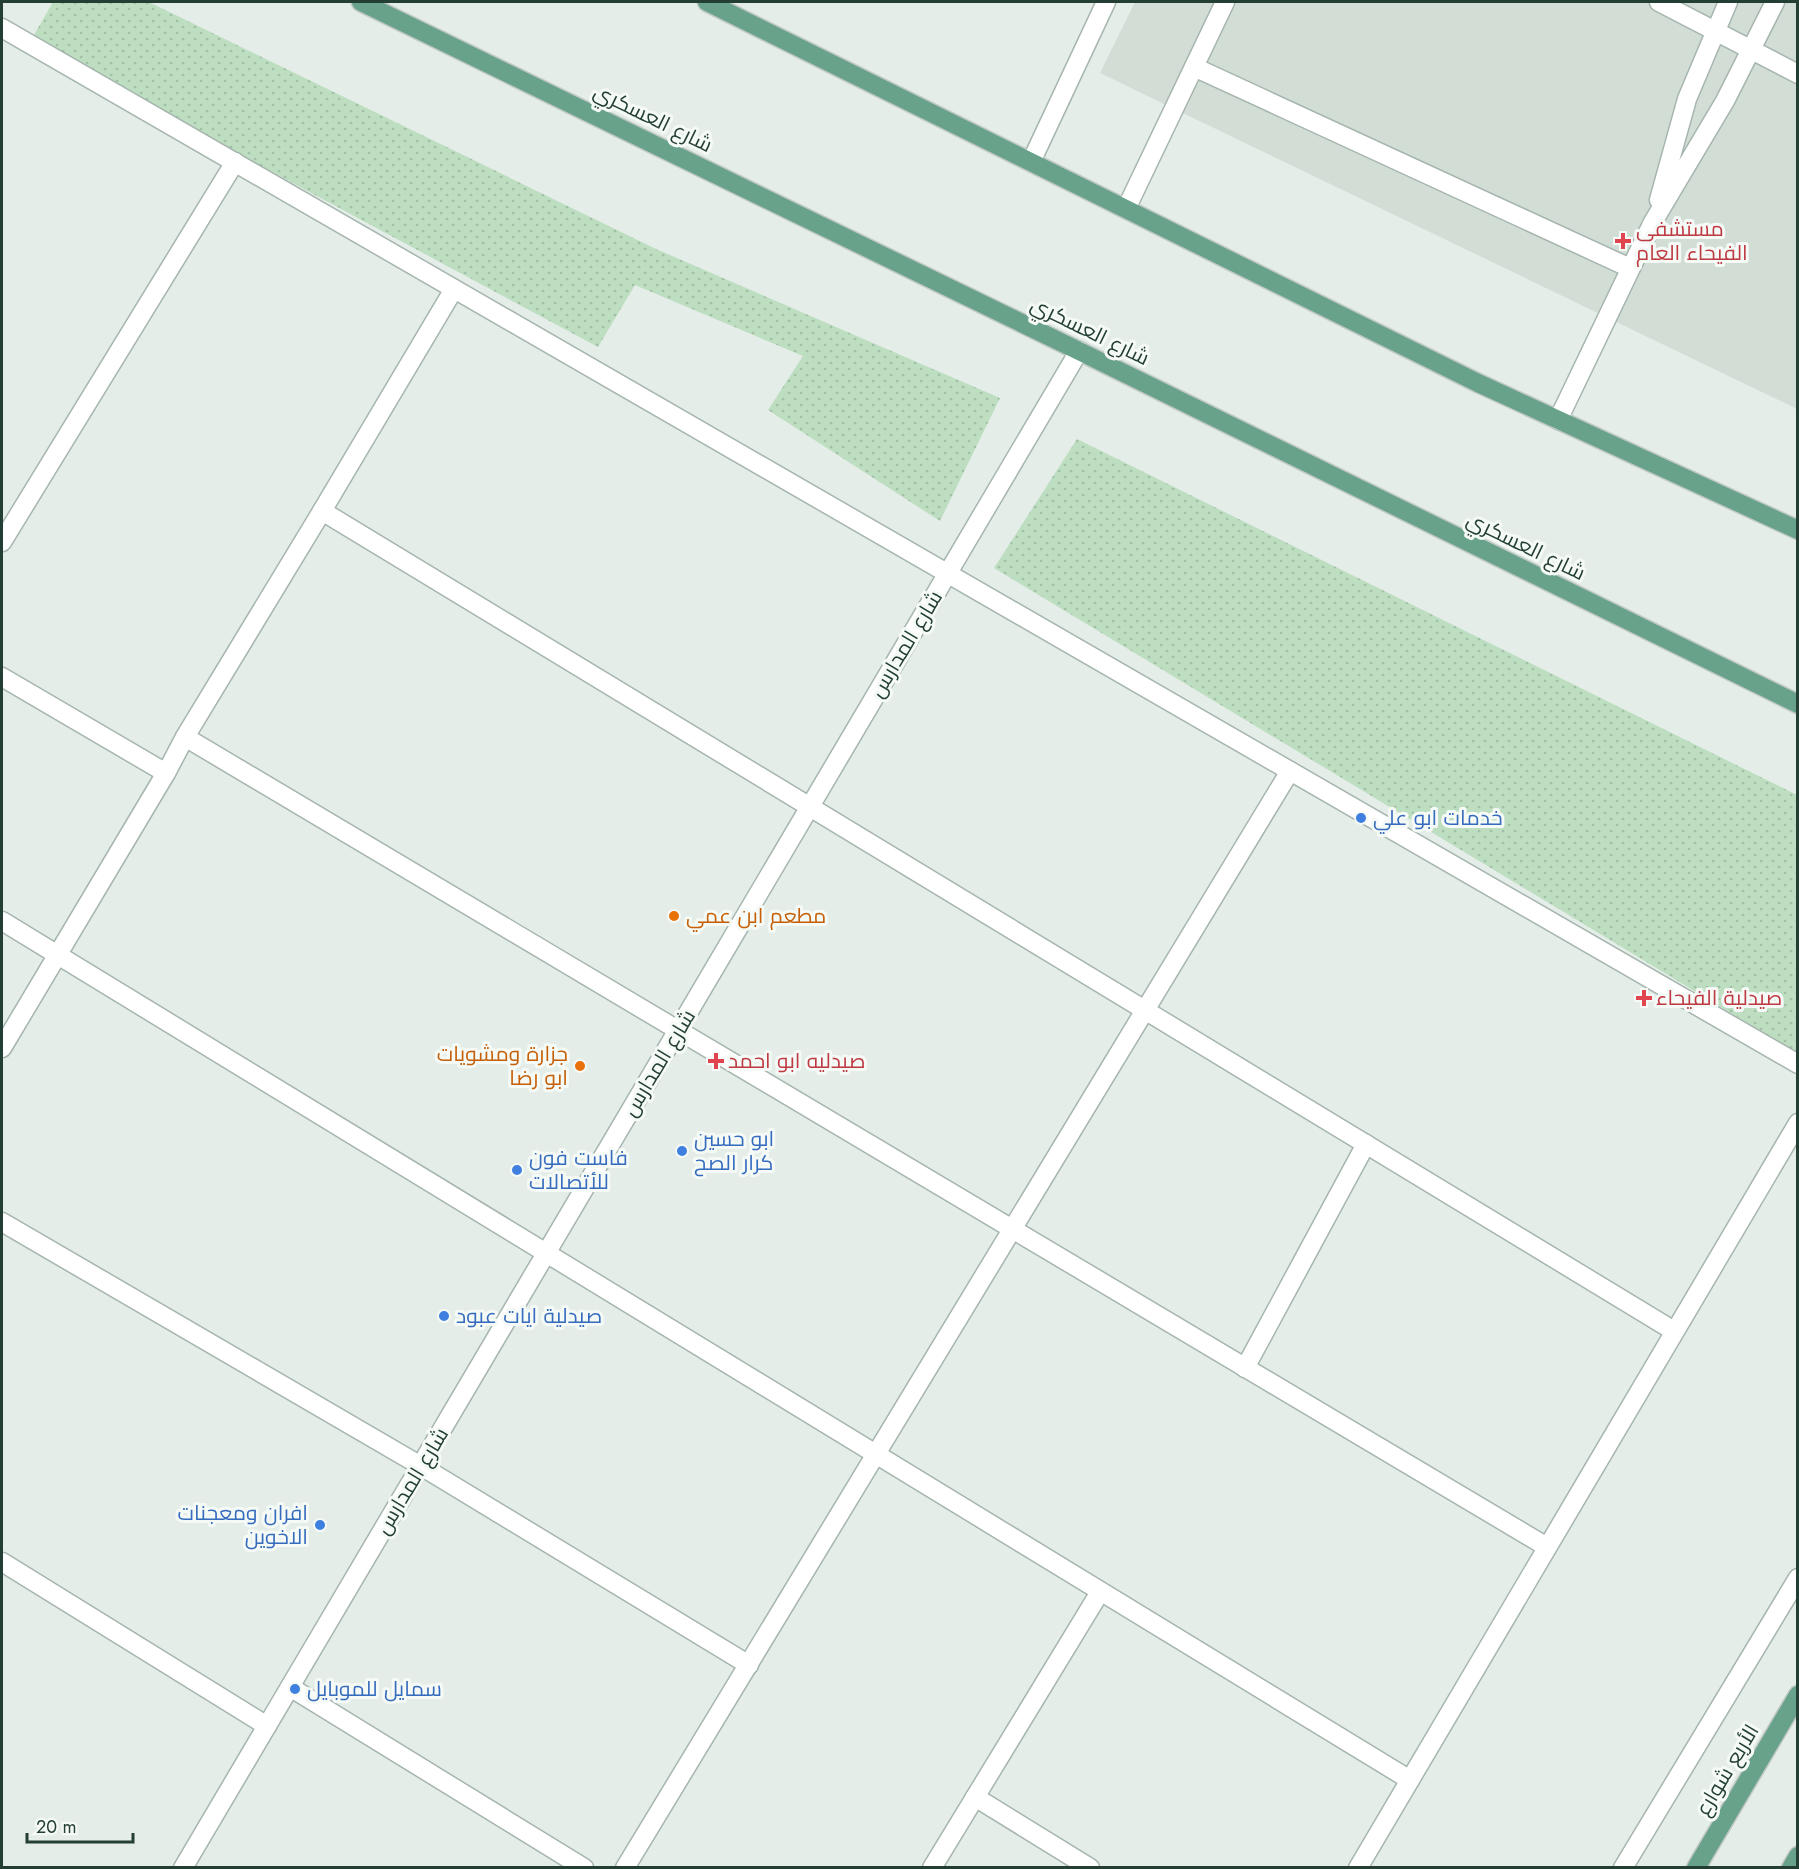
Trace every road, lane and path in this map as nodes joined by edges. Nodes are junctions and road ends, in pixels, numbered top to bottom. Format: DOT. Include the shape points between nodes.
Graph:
graph roads {
  1 [pos="361,2"];
  2 [pos="707,2"];
  3 [pos="1106,2"];
  4 [pos="1225,2"];
  5 [pos="1659,2"];
  6 [pos="1728,2"];
  7 [pos="1775,2"];
  8 [pos="2,28"];
  9 [pos="1714,30"];
  10 [pos="1750,48"];
  11 [pos="1194,68"];
  12 [pos="1797,74"];
  13 [pos="235,162"];
  14 [pos="1031,162"];
  15 [pos="1126,209"];
  16 [pos="1653,222"];
  17 [pos="1630,268"];
  18 [pos="454,289"];
  19 [pos="1079,351"];
  20 [pos="1558,420"];
  21 [pos="322,511"];
  22 [pos="1797,530"];
  23 [pos="2,542"];
  24 [pos="948,574"];
  25 [pos="2,677"];
  26 [pos="1797,704"];
  27 [pos="184,736"];
  28 [pos="1290,771"];
  29 [pos="166,773"];
  30 [pos="810,807"];
  31 [pos="2,921"];
  32 [pos="57,955"];
  33 [pos="1146,1010"];
  34 [pos="678,1030"];
  35 [pos="2,1048"];
  36 [pos="1797,1064"];
  37 [pos="1797,1123"];
  38 [pos="1366,1144"];
  39 [pos="2,1222"];
  40 [pos="1012,1230"];
  41 [pos="546,1253"];
  42 [pos="1674,1331"];
  43 [pos="1245,1368"];
  44 [pos="876,1454"];
  45 [pos="421,1466"];
  46 [pos="1547,1548"];
  47 [pos="2,1562"];
  48 [pos="1797,1578"];
  49 [pos="1100,1592"];
  50 [pos="748,1665"];
  51 [pos="290,1687"];
  52 [pos="1797,1695"];
  53 [pos="267,1726"];
  54 [pos="1410,1780"];
  55 [pos="975,1797"];
  56 [pos="1797,1856"];
  57 [pos="183,1868"];
  58 [pos="584,1868"];
  59 [pos="625,1868"];
  60 [pos="932,1868"];
  61 [pos="1090,1868"];
  62 [pos="1358,1868"];
  63 [pos="1623,1868"];
  64 [pos="1696,1868"];
  65 [pos="1791,1868"];
  1 -- 19 [label="main road, شارع العسكري"];
  2 -- 14 [label="main road"];
  3 -- 14 [label="street"];
  4 -- 11 [label="street"];
  5 -- 9 [label="street"];
  6 -- 9 [label="street"];
  7 -- 10 [label="street"];
  8 -- 13 [label="street"];
  9 -- 10 [label="street"];
  9 -- 16 [label="street" via="1687,99"];
  10 -- 12 [label="street"];
  10 -- 16 [label="street" via="1725,101"];
  11 -- 15 [label="street"];
  11 -- 17 [label="street"];
  13 -- 18 [label="street"];
  13 -- 23 [label="street"];
  14 -- 15 [label="main road"];
  15 -- 20 [label="main road"];
  16 -- 17 [label="street"];
  17 -- 20 [label="street"];
  18 -- 21 [label="street"];
  18 -- 24 [label="street"];
  19 -- 24 [label="street, شارع المدارس"];
  19 -- 26 [label="main road, شارع العسكري"];
  20 -- 22 [label="main road"];
  21 -- 27 [label="street"];
  21 -- 30 [label="street"];
  24 -- 28 [label="street"];
  24 -- 30 [label="street, شارع المدارس"];
  25 -- 29 [label="street"];
  27 -- 29 [label="street"];
  27 -- 34 [label="street"];
  28 -- 33 [label="street"];
  28 -- 36 [label="street"];
  29 -- 32 [label="street"];
  30 -- 33 [label="street"];
  30 -- 34 [label="street, شارع المدارس"];
  31 -- 32 [label="street"];
  32 -- 35 [label="street"];
  32 -- 41 [label="street"];
  33 -- 38 [label="street"];
  33 -- 40 [label="street"];
  34 -- 40 [label="street"];
  34 -- 41 [label="street, شارع المدارس"];
  37 -- 42 [label="street"];
  38 -- 42 [label="street"];
  38 -- 43 [label="street"];
  39 -- 45 [label="street"];
  40 -- 43 [label="street"];
  40 -- 44 [label="street"];
  41 -- 44 [label="street"];
  41 -- 45 [label="street, شارع المدارس"];
  42 -- 46 [label="street"];
  43 -- 46 [label="street"];
  44 -- 49 [label="street"];
  44 -- 50 [label="street"];
  45 -- 50 [label="street"];
  45 -- 51 [label="street, شارع المدارس"];
  46 -- 54 [label="street"];
  47 -- 53 [label="street"];
  48 -- 63 [label="street"];
  49 -- 54 [label="street"];
  49 -- 55 [label="street"];
  50 -- 59 [label="street"];
  51 -- 53 [label="street, شارع المدارس"];
  51 -- 58 [label="street"];
  52 -- 64 [label="main road, الأربع شوارع"];
  53 -- 57 [label="street, شارع المدارس"];
  54 -- 62 [label="street"];
  55 -- 60 [label="street"];
  55 -- 61 [label="street"];
  56 -- 65 [label="main road"];
}
